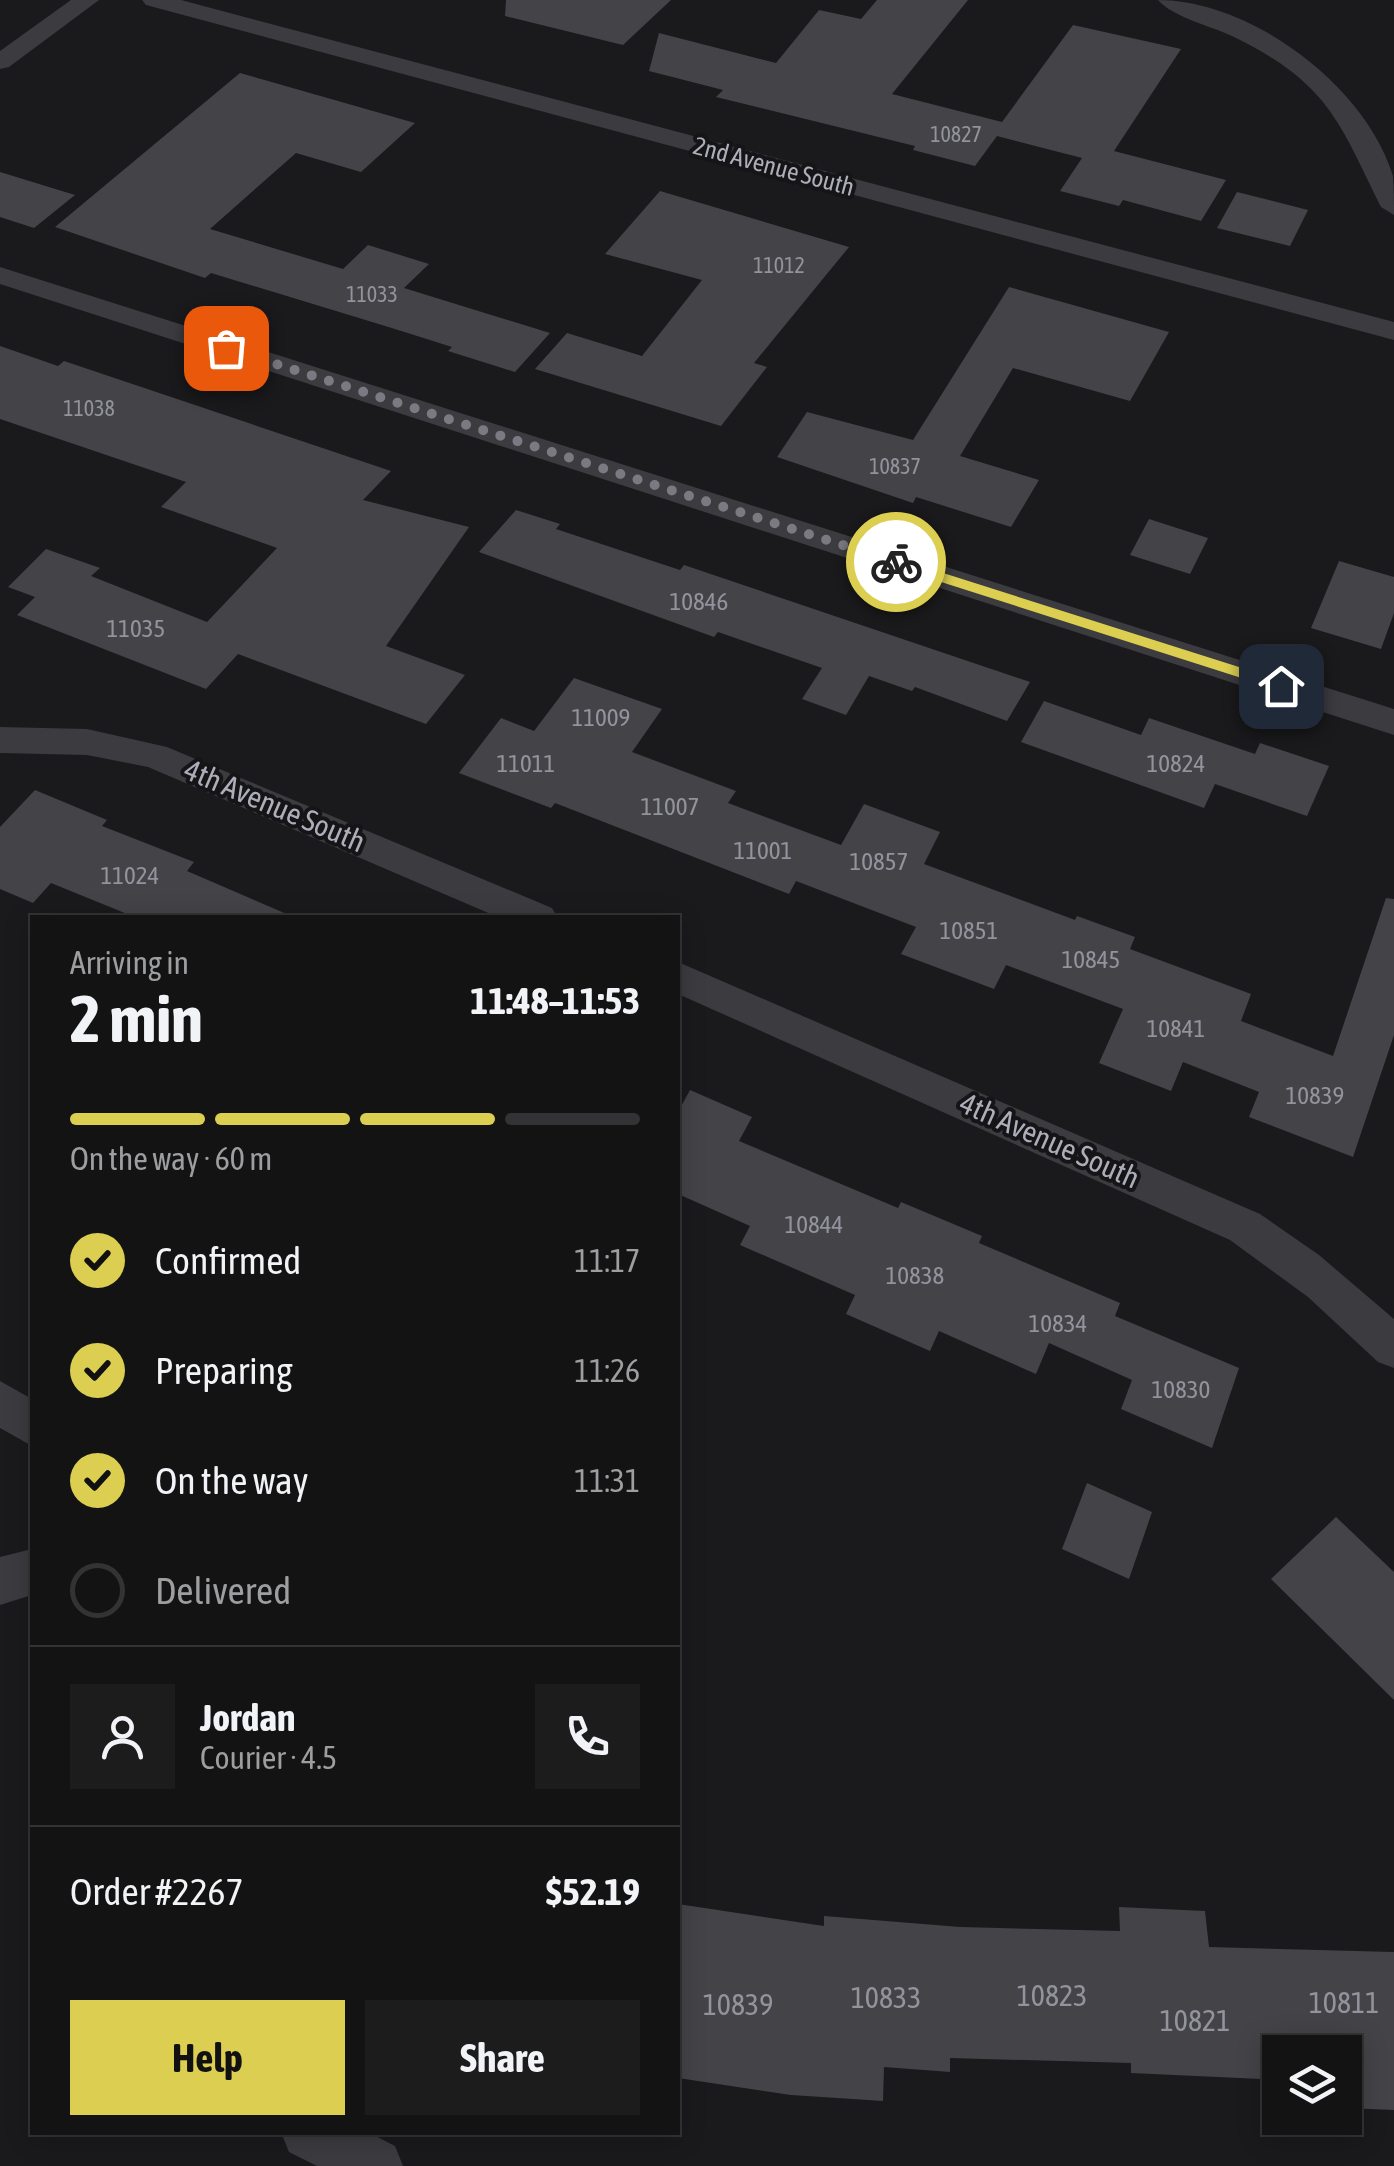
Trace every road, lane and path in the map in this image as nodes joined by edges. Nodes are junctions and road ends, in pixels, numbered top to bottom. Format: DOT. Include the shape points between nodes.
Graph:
graph roads {
  1 [pos="88,0"];
  2 [pos="154,0"];
  3 [pos="1170,0"];
  4 [pos="1217,8"];
  5 [pos="0,62"];
  6 [pos="1394,207"];
  7 [pos="0,276"];
  8 [pos="1394,331"];
  9 [pos="1394,722"];
  10 [pos="0,740"];
  11 [pos="532,915"];
  12 [pos="680,978"];
  13 [pos="1394,1348"];
  14 [pos="0,1402"];
  15 [pos="30,1424"];
  16 [pos="30,1573"];
  17 [pos="0,1581"];
  18 [pos="315,2135"];
  19 [pos="375,2166"];
  1 -- 5 [label="street"];
  2 -- 8 [label="street, 2nd Avenue South"];
  3 -- 4 [label="street"];
  4 -- 6 [label="street" via="1315,79 1346,112"];
  7 -- 9 [label="street"];
  10 -- 11 [label="street, 4th Avenue South" via="87,742 155,756"];
  12 -- 13 [label="street, 4th Avenue South" via="1246,1227 1339,1294"];
  14 -- 15 [label="street"];
  16 -- 17 [label="street"];
  18 -- 19 [label="street"];
}
